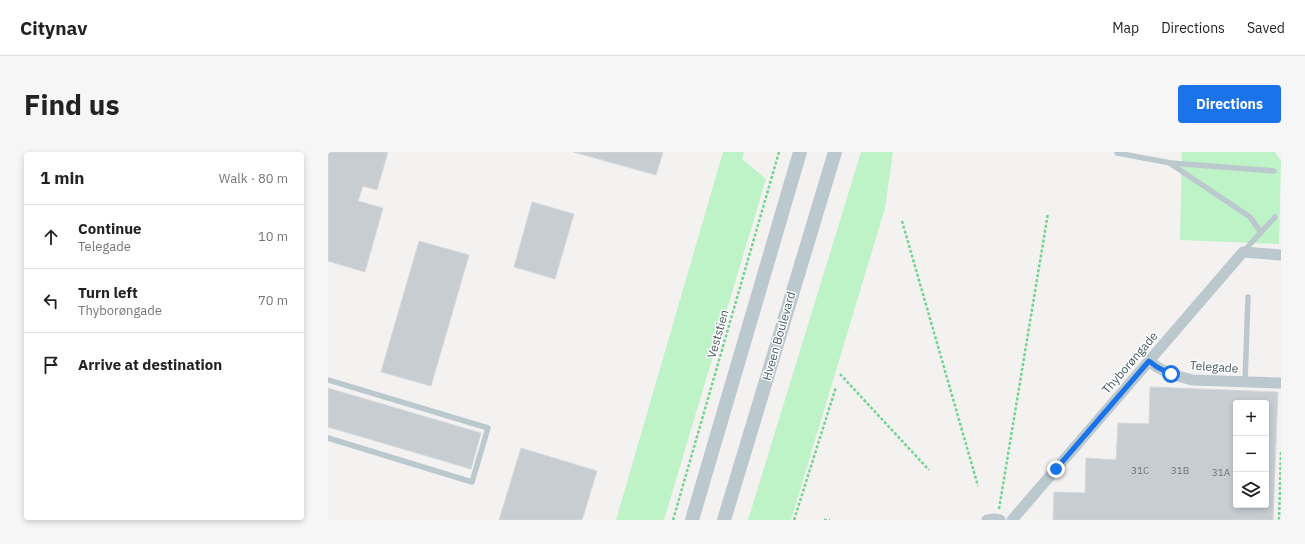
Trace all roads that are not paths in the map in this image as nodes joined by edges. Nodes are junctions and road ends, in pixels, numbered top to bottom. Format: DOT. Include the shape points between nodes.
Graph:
graph roads {
  1 [pos="800,152"];
  2 [pos="835,152"];
  3 [pos="1117,153"];
  4 [pos="1171,164"];
  5 [pos="1274,171"];
  6 [pos="1275,217"];
  7 [pos="1261,232"];
  8 [pos="1243,252"];
  9 [pos="1281,255"];
  10 [pos="1248,298"];
  11 [pos="1149,361"];
  12 [pos="328,380"];
  13 [pos="1245,382"];
  14 [pos="1281,383"];
  15 [pos="328,438"];
  16 [pos="692,520"];
  17 [pos="724,520"];
  18 [pos="1012,520"];
  1 -- 16 [label="street"];
  2 -- 17 [label="street, Hveen Boulevard"];
  3 -- 4 [label="lane"];
  4 -- 5 [label="lane"];
  4 -- 7 [label="lane" via="1250,217"];
  6 -- 7 [label="lane"];
  7 -- 8 [label="lane"];
  8 -- 9 [label="street"];
  8 -- 11 [label="street, Thyborøngade"];
  10 -- 13 [label="lane"];
  11 -- 13 [label="street, Telegade" via="1171,374 1192,380"];
  11 -- 18 [label="street, Thyborøngade"];
  12 -- 15 [label="lane" via="488,428 472,482"];
  13 -- 14 [label="street, Telegade"];
}
